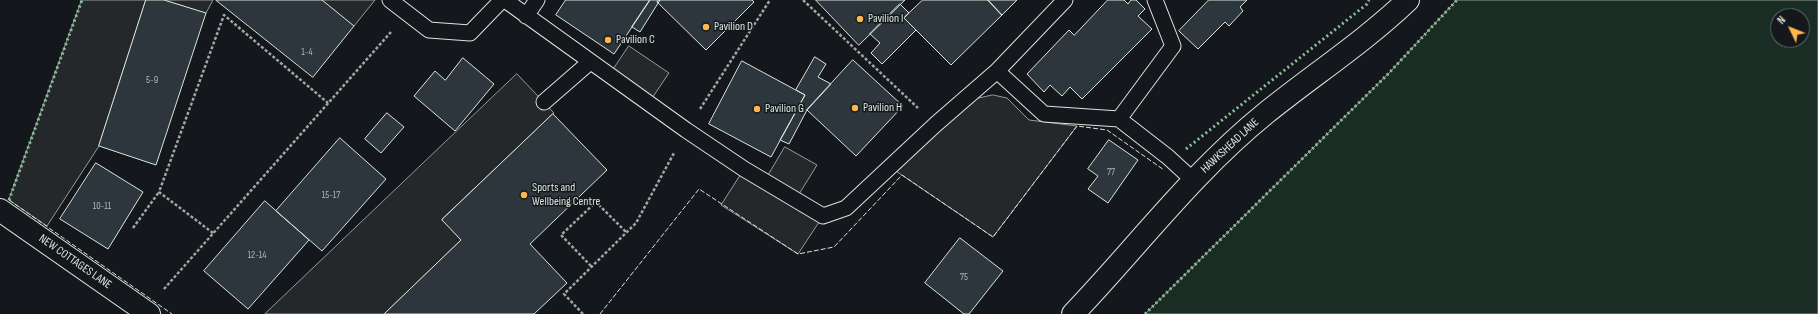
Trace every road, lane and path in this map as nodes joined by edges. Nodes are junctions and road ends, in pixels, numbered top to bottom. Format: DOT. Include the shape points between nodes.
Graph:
graph roads {
  1 [pos="390,0"];
  2 [pos="503,0"];
  3 [pos="537,0"];
  4 [pos="770,0"];
  5 [pos="804,0"];
  6 [pos="1065,0"];
  7 [pos="1154,0"];
  8 [pos="1408,0"];
  9 [pos="407,13"];
  10 [pos="526,16"];
  11 [pos="590,62"];
  12 [pos="997,71"];
  13 [pos="544,102"];
  14 [pos="328,103"];
  15 [pos="1119,119"];
  16 [pos="936,124"];
  17 [pos="686,130"];
  18 [pos="1193,180"];
  19 [pos="159,192"];
  20 [pos="0,210"];
  21 [pos="133,228"];
  22 [pos="626,232"];
  23 [pos="213,233"];
  24 [pos="591,266"];
  25 [pos="147,312"];
  26 [pos="583,314"];
  27 [pos="1073,314"];
  1 -- 9 [label="lane"];
  2 -- 9 [label="lane" via="470,33 429,30"];
  2 -- 10 [label="lane"];
  3 -- 10 [label="lane"];
  4 -- 17 [label="path"];
  5 -- 16 [label="path"];
  6 -- 12 [label="lane"];
  7 -- 15 [label="lane" via="1173,46"];
  8 -- 18 [label="street, HAWKSHEAD LANE" via="1346,53 1266,113"];
  9 -- 14 [label="path"];
  10 -- 11 [label="lane"];
  11 -- 13 [label="lane"];
  11 -- 17 [label="lane"];
  12 -- 15 [label="lane" via="1044,114"];
  12 -- 16 [label="lane"];
  14 -- 19 [label="path" via="224,15"];
  14 -- 23 [label="path"];
  15 -- 18 [label="lane"];
  16 -- 17 [label="lane" via="846,208 823,216 744,169"];
  17 -- 22 [label="path" via="636,222"];
  18 -- 27 [label="street, HAWKSHEAD LANE"];
  19 -- 21 [label="path"];
  19 -- 23 [label="path"];
  20 -- 25 [label="street, NEW COTTAGES LANE"];
  22 -- 24 [label="path"];
  22 -- 24 [label="path" via="596,202 561,235"];
  23 -- 25 [label="path"];
  24 -- 26 [label="path" via="564,294"];
}
